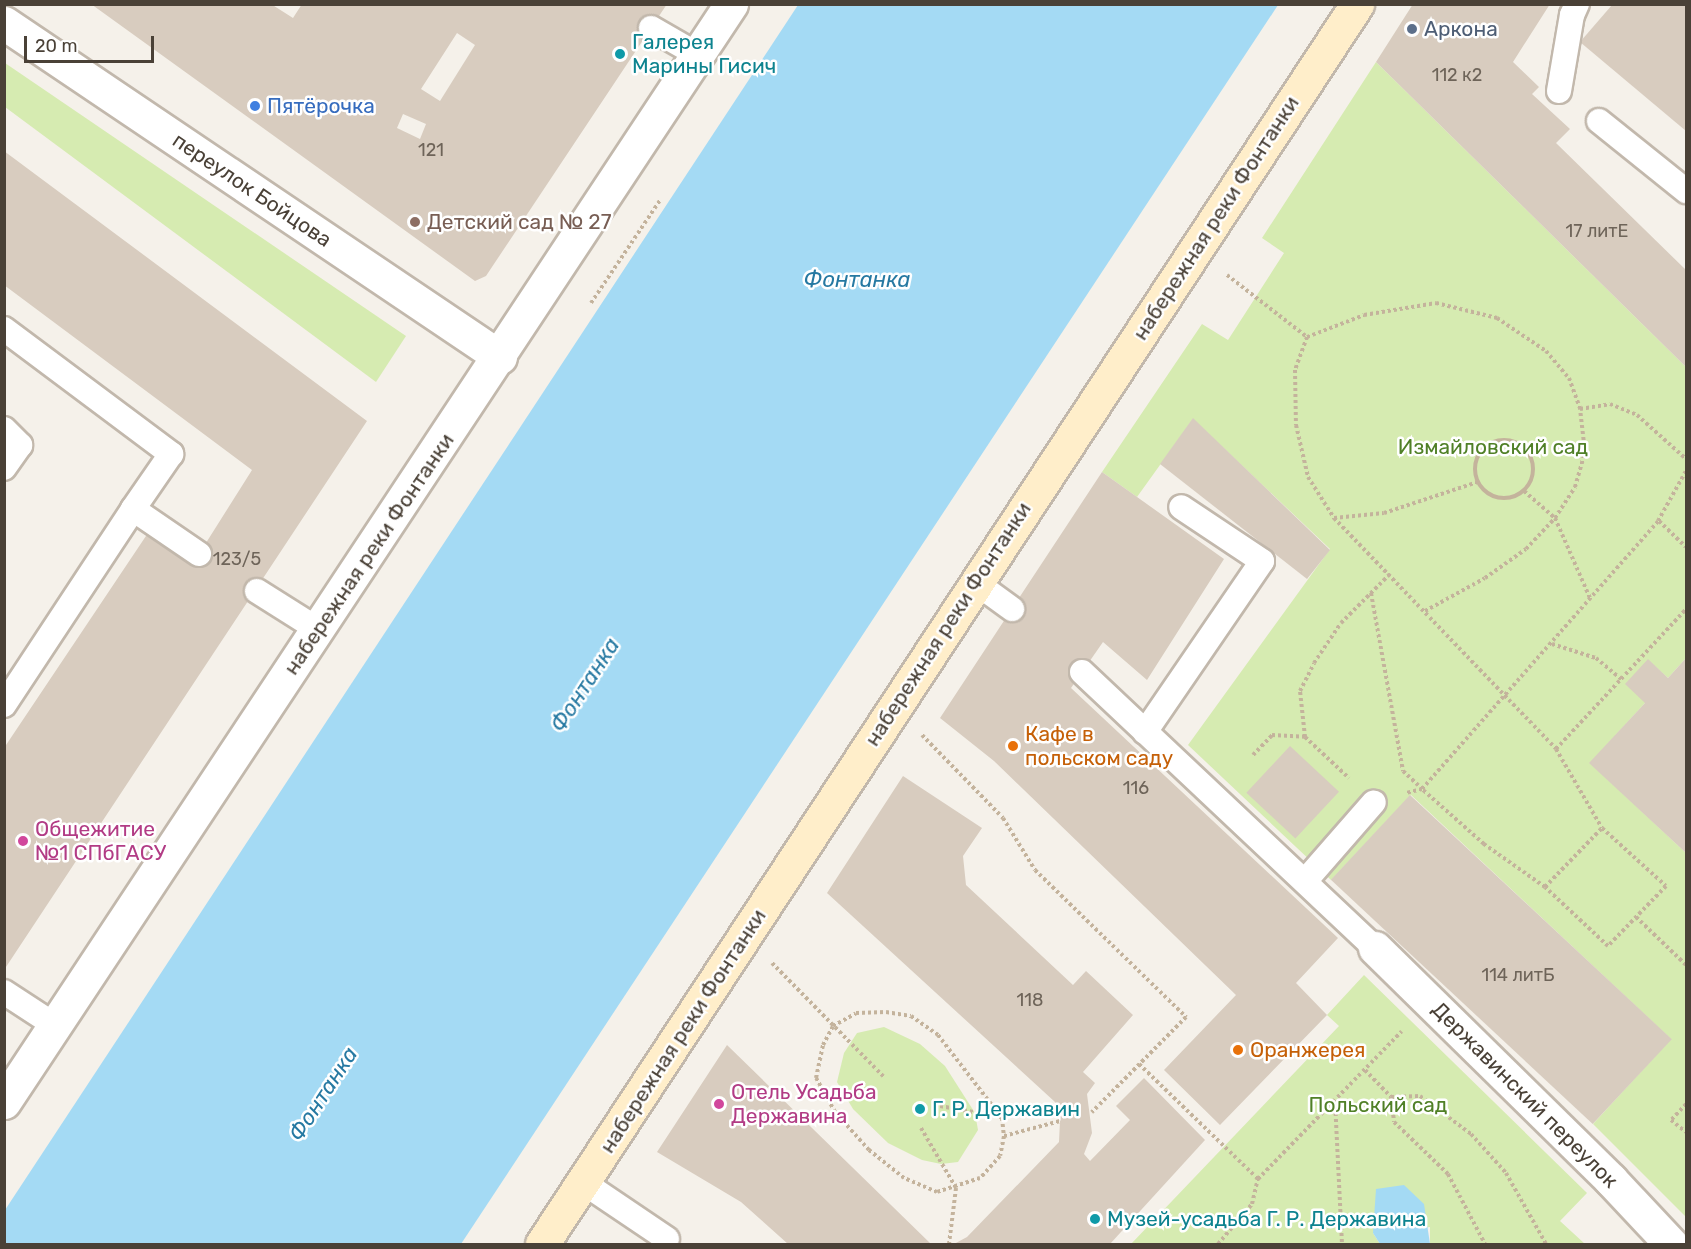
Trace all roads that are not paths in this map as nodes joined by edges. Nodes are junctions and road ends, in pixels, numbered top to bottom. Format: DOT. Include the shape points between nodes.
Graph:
graph roads {
  1 [pos="731,4"];
  2 [pos="1357,4"];
  3 [pos="1577,4"];
  4 [pos="4,23"];
  5 [pos="651,28"];
  6 [pos="698,55"];
  7 [pos="1559,91"];
  8 [pos="1599,121"];
  9 [pos="1686,191"];
  10 [pos="4,329"];
  11 [pos="500,357"];
  12 [pos="4,429"];
  13 [pos="4,468"];
  14 [pos="1181,507"];
  15 [pos="134,510"];
  16 [pos="199,554"];
  17 [pos="975,582"];
  18 [pos="257,591"];
  19 [pos="1012,609"];
  20 [pos="319,630"];
  21 [pos="1082,672"];
  22 [pos="4,705"];
  23 [pos="1145,732"];
  24 [pos="1374,802"];
  25 [pos="1306,880"];
  26 [pos="1375,948"];
  27 [pos="4,992"];
  28 [pos="56,1026"];
  29 [pos="4,1102"];
  30 [pos="584,1183"];
  31 [pos="667,1239"];
  32 [pos="542,1245"];
  33 [pos="1671,1245"];
  1 -- 6 [label="street, набережная реки Фонтанки"];
  2 -- 17 [label="main road, набережная реки Фонтанки"];
  3 -- 7 [label="lane"];
  4 -- 11 [label="street, переулок Бойцова"];
  5 -- 6 [label="lane"];
  6 -- 11 [label="street, набережная реки Фонтанки"];
  8 -- 9 [label="lane"];
  10 -- 15 [label="lane" via="171,454"];
  11 -- 20 [label="street, набережная реки Фонтанки"];
  12 -- 13 [label="lane" via="20,445"];
  14 -- 23 [label="lane" via="1262,561"];
  15 -- 16 [label="lane"];
  15 -- 22 [label="lane"];
  17 -- 19 [label="lane"];
  17 -- 30 [label="main road, набережная реки Фонтанки"];
  18 -- 20 [label="lane"];
  20 -- 28 [label="street, набережная реки Фонтанки"];
  21 -- 23 [label="lane"];
  23 -- 25 [label="lane"];
  24 -- 25 [label="lane"];
  25 -- 26 [label="lane"];
  26 -- 33 [label="street, Державинский переулок" via="1611,1180"];
  27 -- 28 [label="lane"];
  28 -- 29 [label="street, набережная реки Фонтанки"];
  30 -- 31 [label="lane"];
  30 -- 32 [label="main road, набережная реки Фонтанки"];
}
